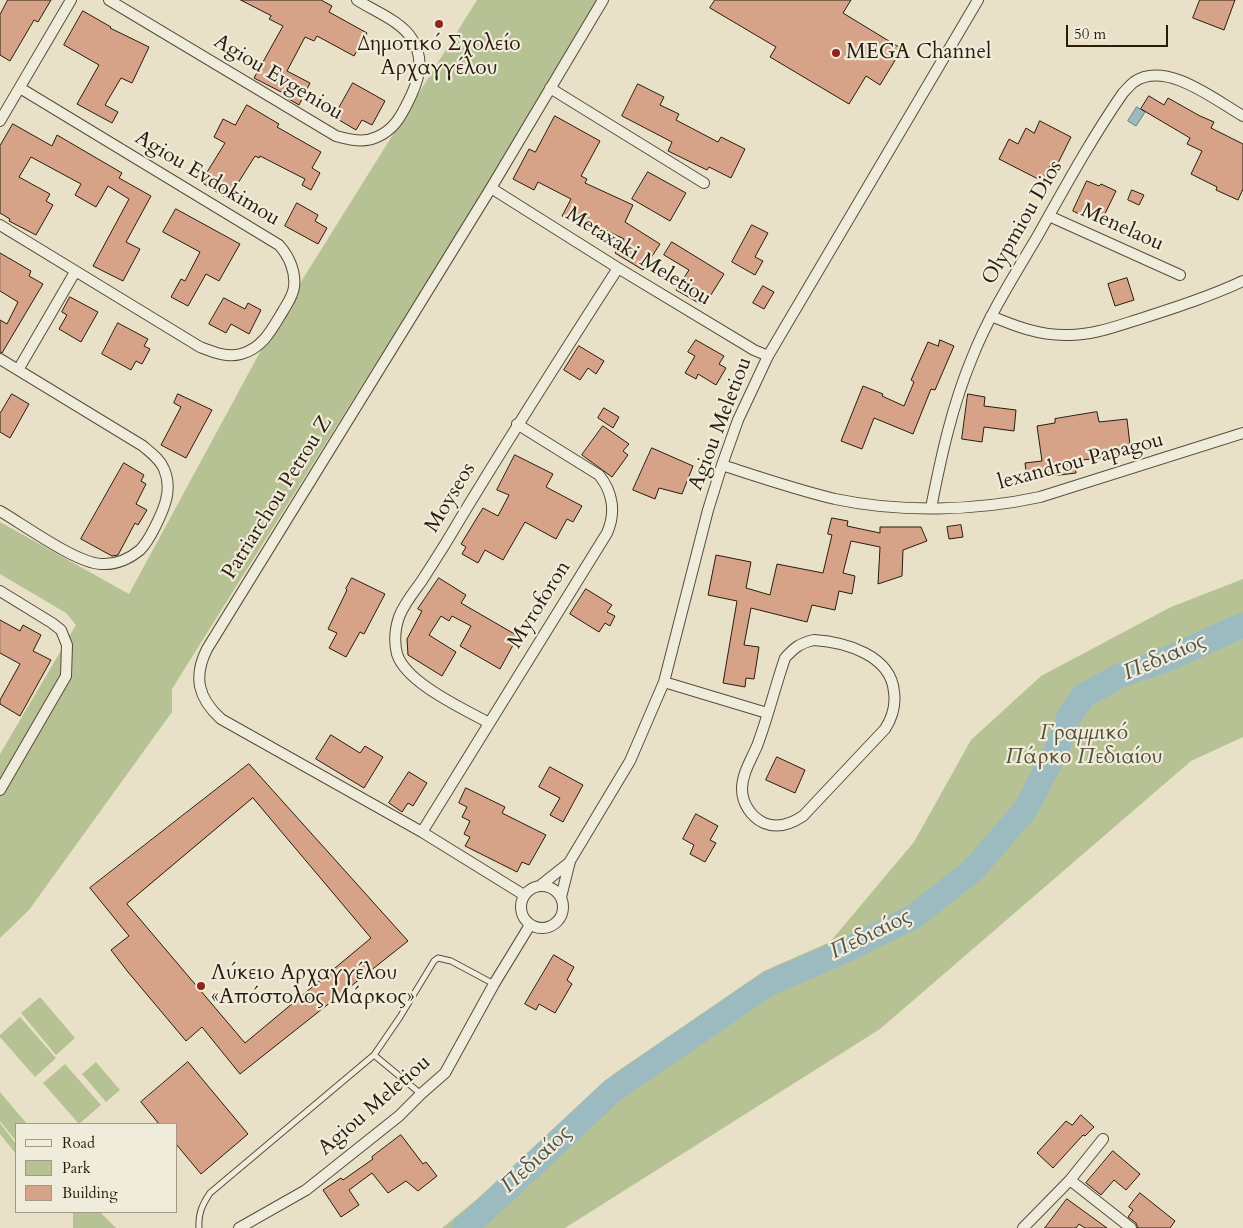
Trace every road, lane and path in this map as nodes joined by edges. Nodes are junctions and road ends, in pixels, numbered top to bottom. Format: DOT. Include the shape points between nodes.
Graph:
graph roads {
  1 [pos="71,0"];
  2 [pos="109,0"];
  3 [pos="357,0"];
  4 [pos="603,0"];
  5 [pos="978,0"];
  6 [pos="20,88"];
  7 [pos="550,88"];
  8 [pos="1243,116"];
  9 [pos="0,121"];
  10 [pos="704,183"];
  11 [pos="491,188"];
  12 [pos="1049,216"];
  13 [pos="0,225"];
  14 [pos="618,268"];
  15 [pos="75,272"];
  16 [pos="1180,275"];
  17 [pos="1243,281"];
  18 [pos="991,316"];
  19 [pos="768,356"];
  20 [pos="0,360"];
  21 [pos="18,370"];
  22 [pos="517,424"];
  23 [pos="1243,434"];
  24 [pos="722,465"];
  25 [pos="931,508"];
  26 [pos="0,511"];
  27 [pos="0,591"];
  28 [pos="664,682"];
  29 [pos="767,713"];
  30 [pos="489,723"];
  31 [pos="0,790"];
  32 [pos="422,832"];
  33 [pos="570,861"];
  34 [pos="541,885"];
  35 [pos="524,895"];
  36 [pos="562,897"];
  37 [pos="530,925"];
  38 [pos="494,984"];
  39 [pos="374,1056"];
  40 [pos="421,1094"];
  41 [pos="1103,1139"];
  42 [pos="1070,1180"];
  43 [pos="198,1228"];
  44 [pos="239,1228"];
  45 [pos="1023,1228"];
  46 [pos="1131,1228"];
  1 -- 6 [label="street"];
  2 -- 3 [label="street, Agiou Evgeniou" via="336,136 363,141 376,138 394,126 417,85 420,67 417,48 406,31"];
  4 -- 7 [label="street, Patriarchou Petrou Z"];
  5 -- 19 [label="street, Agiou Meletiou"];
  6 -- 9 [label="street"];
  6 -- 15 [label="street, Agiou Evdokimou" via="270,238 288,258 294,286 293,294 269,335 258,346 239,355 225,355 200,347"];
  7 -- 10 [label="street"];
  7 -- 11 [label="street, Patriarchou Petrou Z"];
  8 -- 12 [label="street, Olypmiou Dios" via="1179,79 1153,76 1134,83 1114,106"];
  11 -- 14 [label="street, Metaxaki Meletiou"];
  11 -- 32 [label="street, Patriarchou Petrou Z" via="207,649 201,666 202,696 221,719"];
  12 -- 16 [label="street, Menelaou"];
  12 -- 18 [label="street, Olypmiou Dios"];
  13 -- 15 [label="street, Agiou Evdokimou"];
  14 -- 19 [label="street, Metaxaki Meletiou"];
  14 -- 22 [label="street, Moyseos"];
  15 -- 21 [label="street"];
  17 -- 18 [label="street" via="1164,312 1084,334 1065,336 1034,332"];
  18 -- 25 [label="street, Olypmiou Dios" via="960,392"];
  19 -- 24 [label="street, Agiou Meletiou" via="738,420"];
  20 -- 21 [label="street"];
  21 -- 26 [label="street" via="152,453 164,468 167,497 165,507 142,548 113,563 79,559"];
  22 -- 30 [label="street, Moyseos" via="404,607 395,635 398,656 409,674"];
  22 -- 30 [label="street, Myroforon" via="599,475 610,493 612,514 607,534"];
  23 -- 25 [label="street, lexandrou Papagou" via="1040,497 968,508"];
  24 -- 25 [label="street, lexandrou Papagou" via="837,499"];
  24 -- 28 [label="street, Agiou Meletiou"];
  27 -- 31 [label="street" via="61,630 67,645 66,676"];
  28 -- 29 [label="street"];
  28 -- 33 [label="street, Agiou Meletiou" via="630,760"];
  29 -- 29 [label="street" via="744,775 743,796 758,820 776,826 786,825 803,816 885,729 894,710 894,684 884,666 874,658 861,651 814,640 801,643 785,658"];
  30 -- 32 [label="street, Myroforon"];
  32 -- 35 [label="street, Patriarchou Petrou Z"];
  33 -- 34 [label="street, Agiou Meletiou"];
  33 -- 36 [label="street, Agiou Meletiou"];
  34 -- 35 [label="street"];
  34 -- 36 [label="street" via="554,889"];
  35 -- 37 [label="street" via="521,911"];
  36 -- 37 [label="street" via="562,914 556,923 546,928"];
  37 -- 38 [label="street, Agiou Meletiou"];
  38 -- 39 [label="lane" via="451,961 438,958"];
  38 -- 40 [label="street, Agiou Meletiou" via="445,1073"];
  39 -- 40 [label="lane"];
  39 -- 43 [label="lane" via="210,1193 201,1206"];
  40 -- 44 [label="street, Agiou Meletiou" via="399,1116 306,1190"];
  41 -- 42 [label="street"];
  42 -- 45 [label="street"];
  42 -- 46 [label="street"];
}
